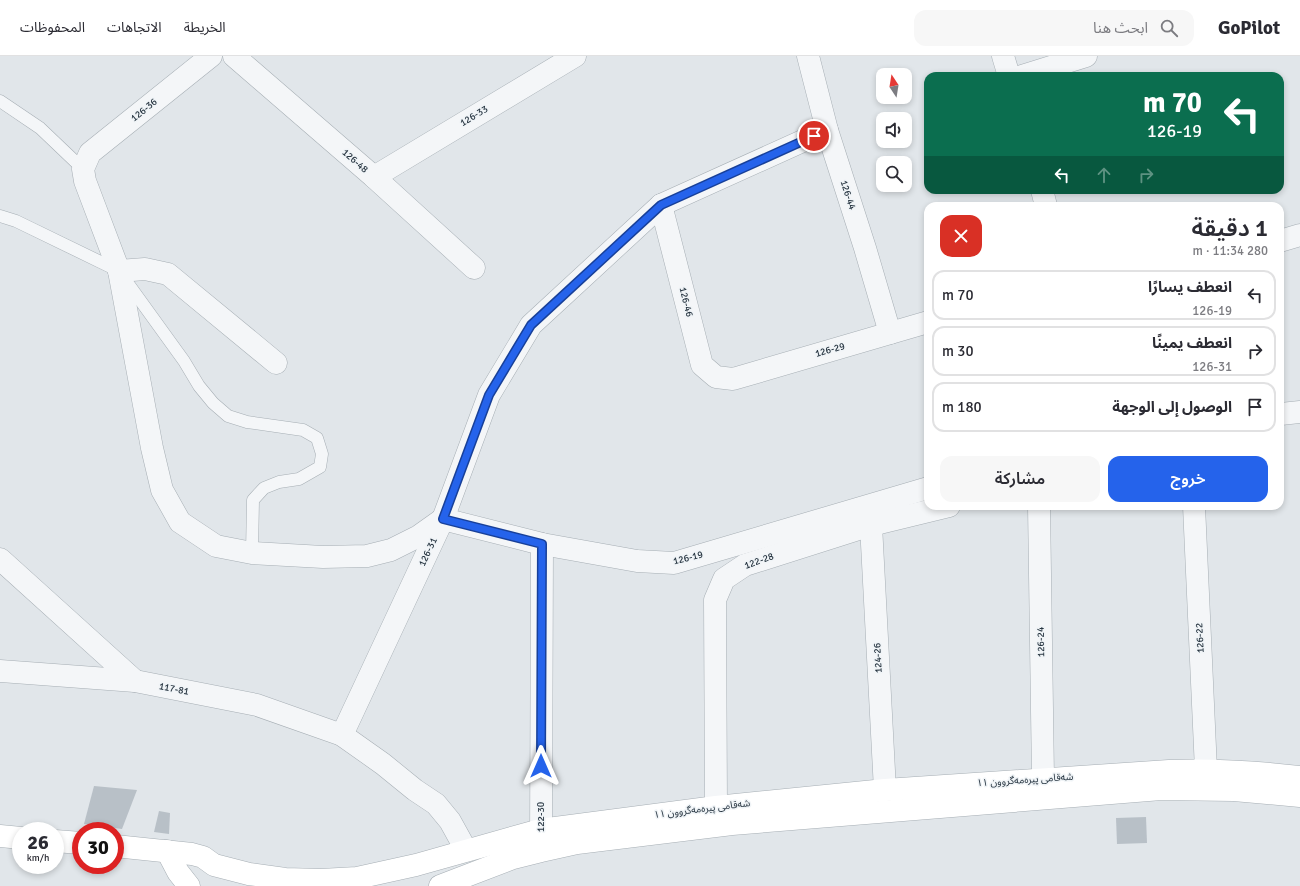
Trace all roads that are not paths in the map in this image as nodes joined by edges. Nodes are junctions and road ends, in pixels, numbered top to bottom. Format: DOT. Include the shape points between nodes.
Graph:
graph roads {
  1 [pos="211,56"];
  2 [pos="234,56"];
  3 [pos="575,56"];
  4 [pos="808,56"];
  5 [pos="1003,56"];
  6 [pos="1086,56"];
  7 [pos="1008,72"];
  8 [pos="1035,72"];
  9 [pos="0,101"];
  10 [pos="827,130"];
  11 [pos="83,169"];
  12 [pos="374,177"];
  13 [pos="661,205"];
  14 [pos="0,216"];
  15 [pos="1300,235"];
  16 [pos="1284,240"];
  17 [pos="474,268"];
  18 [pos="119,271"];
  19 [pos="924,323"];
  20 [pos="890,333"];
  21 [pos="276,363"];
  22 [pos="733,379"];
  23 [pos="924,489"];
  24 [pos="933,510"];
  25 [pos="1039,510"];
  26 [pos="1194,510"];
  27 [pos="443,519"];
  28 [pos="871,525"];
  29 [pos="542,544"];
  30 [pos="252,552"];
  31 [pos="0,559"];
  32 [pos="0,671"];
  33 [pos="135,681"];
  34 [pos="342,735"];
  35 [pos="1206,770"];
  36 [pos="1300,777"];
  37 [pos="1044,778"];
  38 [pos="885,790"];
  39 [pos="1300,796"];
  40 [pos="716,807"];
  41 [pos="0,836"];
  42 [pos="12,837"];
  43 [pos="541,840"];
  44 [pos="124,847"];
  45 [pos="466,850"];
  46 [pos="167,851"];
  47 [pos="214,865"];
  48 [pos="189,886"];
  49 [pos="194,886"];
  50 [pos="234,886"];
  51 [pos="440,886"];
  1 -- 11 [label="street, 126-36" via="90,153"];
  2 -- 12 [label="street, 126-48"];
  3 -- 12 [label="street, 126-33"];
  4 -- 10 [label="street, 126-44"];
  5 -- 7 [label="street"];
  6 -- 8 [label="street"];
  9 -- 11 [label="lane" via="40,128"];
  10 -- 13 [label="street, 126-31"];
  10 -- 20 [label="street, 126-44"];
  11 -- 18 [label="street" via="85,181"];
  12 -- 17 [label="street, 126-48"];
  13 -- 22 [label="street, 126-46" via="702,365 716,377"];
  13 -- 27 [label="street, 126-31" via="531,325 489,395"];
  14 -- 18 [label="lane" via="16,221"];
  15 -- 16 [label="street"];
  18 -- 21 [label="street" via="145,269 168,274"];
  18 -- 30 [label="street" via="162,490 180,522 216,546"];
  18 -- 30 [label="lane" via="199,386 228,416 247,422 302,430 317,438 322,454 320,467 299,479 279,482 264,488 253,500"];
  19 -- 20 [label="street, 126-29"];
  20 -- 22 [label="street, 126-29"];
  23 -- 29 [label="street, 126-19" via="674,563 637,561"];
  24 -- 28 [label="street, 122-28"];
  25 -- 37 [label="street, 126-24"];
  26 -- 35 [label="street, 126-22"];
  27 -- 29 [label="street, 126-19"];
  27 -- 30 [label="street" via="419,536 391,550 367,556 322,557"];
  27 -- 34 [label="street, 126-31"];
  28 -- 38 [label="street, 124-26"];
  28 -- 40 [label="street, 122-28" via="745,565 724,578 715,600"];
  29 -- 43 [label="street, 122-30"];
  31 -- 33 [label="street"];
  32 -- 33 [label="street, 117-81"];
  33 -- 34 [label="street, 117-81" via="257,705"];
  34 -- 45 [label="street, 117-81" via="436,804 450,821"];
  35 -- 36 [label="main road, شەقامی پیرەمەگروون ١١"];
  35 -- 37 [label="main road, شەقامی پیرەمەگروون ١١"];
  37 -- 38 [label="main road, شەقامی پیرەمەگروون ١١"];
  38 -- 40 [label="main road, شەقامی پیرەمەگروون ١١"];
  39 -- 43 [label="main road, شەقامی پیرەمەگروون ١١" via="1198,789 1125,792 732,824 577,843"];
  40 -- 43 [label="main road, شەقامی پیرەمەگروون ١١"];
  41 -- 42 [label="main road"];
  43 -- 45 [label="main road, شەقامی پیرەمەگروون ١١"];
  43 -- 51 [label="main road, شەقامی پیرەمەگروون ١١" via="513,858"];
  44 -- 46 [label="main road, شەقامی پیرەمەگروون ١١"];
  45 -- 47 [label="main road, شەقامی پیرەمەگروون ١١" via="357,878 285,879 249,874"];
  46 -- 47 [label="main road, شەقامی پیرەمەگروون ١١" via="203,857"];
  46 -- 48 [label="main road"];
  47 -- 49 [label="main road"];
  47 -- 50 [label="main road"];
}
